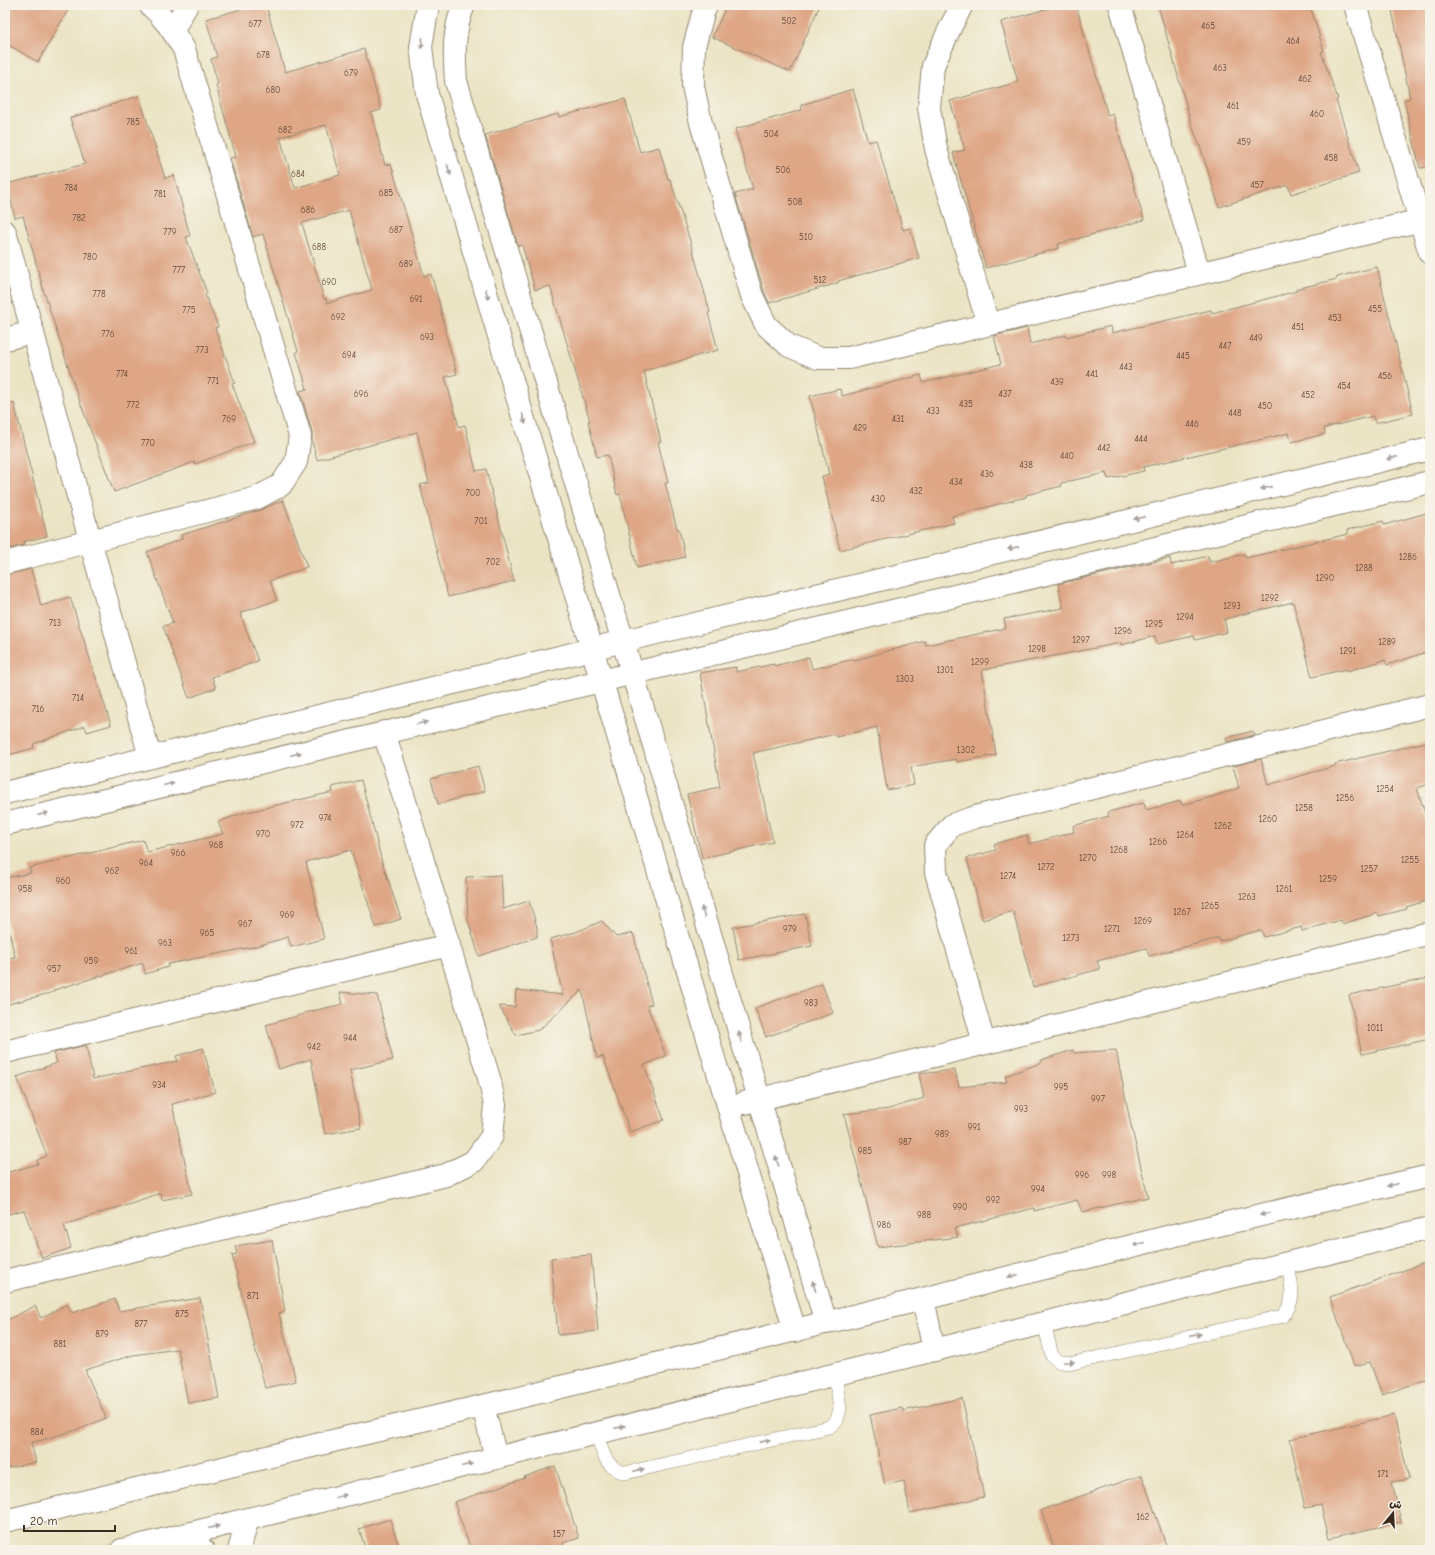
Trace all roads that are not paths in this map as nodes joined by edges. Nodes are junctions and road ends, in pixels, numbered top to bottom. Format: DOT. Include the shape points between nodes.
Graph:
graph roads {
  1 [pos="150,5"];
  2 [pos="187,5"];
  3 [pos="428,5"];
  4 [pos="464,5"];
  5 [pos="707,5"];
  6 [pos="962,5"];
  7 [pos="1120,5"];
  8 [pos="1355,5"];
  9 [pos="173,30"];
  10 [pos="1425,219"];
  11 [pos="5,232"];
  12 [pos="1430,253"];
  13 [pos="1199,273"];
  14 [pos="988,324"];
  15 [pos="33,332"];
  16 [pos="5,339"];
  17 [pos="1430,448"];
  18 [pos="1430,482"];
  19 [pos="91,542"];
  20 [pos="5,563"];
  21 [pos="623,640"];
  22 [pos="592,649"];
  23 [pos="632,673"];
  24 [pos="601,680"];
  25 [pos="1430,705"];
  26 [pos="384,732"];
  27 [pos="150,757"];
  28 [pos="5,793"];
  29 [pos="5,824"];
  30 [pos="1430,933"];
  31 [pos="449,945"];
  32 [pos="984,1043"];
  33 [pos="5,1052"];
  34 [pos="758,1100"];
  35 [pos="728,1106"];
  36 [pos="1430,1176"];
  37 [pos="791,1211"];
  38 [pos="762,1219"];
  39 [pos="1430,1228"];
  40 [pos="1288,1263"];
  41 [pos="5,1281"];
  42 [pos="924,1299"];
  43 [pos="826,1323"];
  44 [pos="1044,1323"];
  45 [pos="795,1331"];
  46 [pos="934,1350"];
  47 [pos="835,1374"];
  48 [pos="483,1406"];
  49 [pos="596,1433"];
  50 [pos="496,1458"];
  51 [pos="248,1519"];
  52 [pos="5,1521"];
  53 [pos="188,1534"];
  54 [pos="122,1550"];
  55 [pos="203,1550"];
  56 [pos="239,1550"];
  1 -- 9 [label="street"];
  2 -- 9 [label="street"];
  3 -- 22 [label="street, one-way" via="421,47 427,94"];
  4 -- 21 [label="street" via="454,48 456,81"];
  5 -- 14 [label="street" via="694,47 693,86 701,123 750,289 766,325 789,346 818,358 849,358"];
  6 -- 14 [label="street" via="933,66 929,108 936,149"];
  7 -- 13 [label="street"];
  8 -- 10 [label="street"];
  9 -- 19 [label="street" via="184,49 300,436 296,462 281,485 257,498"];
  10 -- 12 [label="street"];
  10 -- 13 [label="street"];
  11 -- 15 [label="street"];
  13 -- 14 [label="street"];
  15 -- 16 [label="street"];
  15 -- 19 [label="street"];
  17 -- 21 [label="street, one-way"];
  18 -- 23 [label="street"];
  19 -- 20 [label="street"];
  19 -- 27 [label="street"];
  21 -- 22 [label="street"];
  21 -- 23 [label="street"];
  22 -- 24 [label="street"];
  22 -- 27 [label="street"];
  23 -- 24 [label="street"];
  34 -- 23 [label="street, one-way"];
  26 -- 24 [label="street, one-way"];
  24 -- 35 [label="street"];
  25 -- 32 [label="street" via="982,815 952,825 935,845 936,872"];
  29 -- 26 [label="street, one-way"];
  26 -- 31 [label="street"];
  27 -- 28 [label="street"];
  30 -- 32 [label="street"];
  31 -- 33 [label="street"];
  31 -- 41 [label="street" via="495,1105 492,1136 474,1161 446,1175"];
  32 -- 34 [label="street"];
  34 -- 35 [label="street"];
  37 -- 34 [label="street, one-way"];
  35 -- 38 [label="street"];
  36 -- 42 [label="street, one-way" via="1175,1235"];
  37 -- 38 [label="street"];
  43 -- 37 [label="street, one-way"];
  38 -- 45 [label="street"];
  39 -- 40 [label="street"];
  40 -- 44 [label="street"];
  44 -- 40 [label="lane, one-way" via="1052,1356 1060,1362 1073,1363 1283,1316 1293,1300"];
  42 -- 43 [label="street"];
  42 -- 46 [label="street"];
  43 -- 45 [label="street"];
  44 -- 46 [label="street"];
  45 -- 48 [label="street"];
  46 -- 47 [label="street"];
  49 -- 47 [label="street, one-way"];
  49 -- 47 [label="lane, one-way" via="608,1464 614,1470 625,1473 829,1427 837,1420 840,1409"];
  48 -- 50 [label="street"];
  48 -- 52 [label="street"];
  49 -- 50 [label="street"];
  51 -- 50 [label="street, one-way"];
  53 -- 51 [label="street, one-way"];
  51 -- 56 [label="street"];
  53 -- 54 [label="street"];
  53 -- 55 [label="street"];
}
